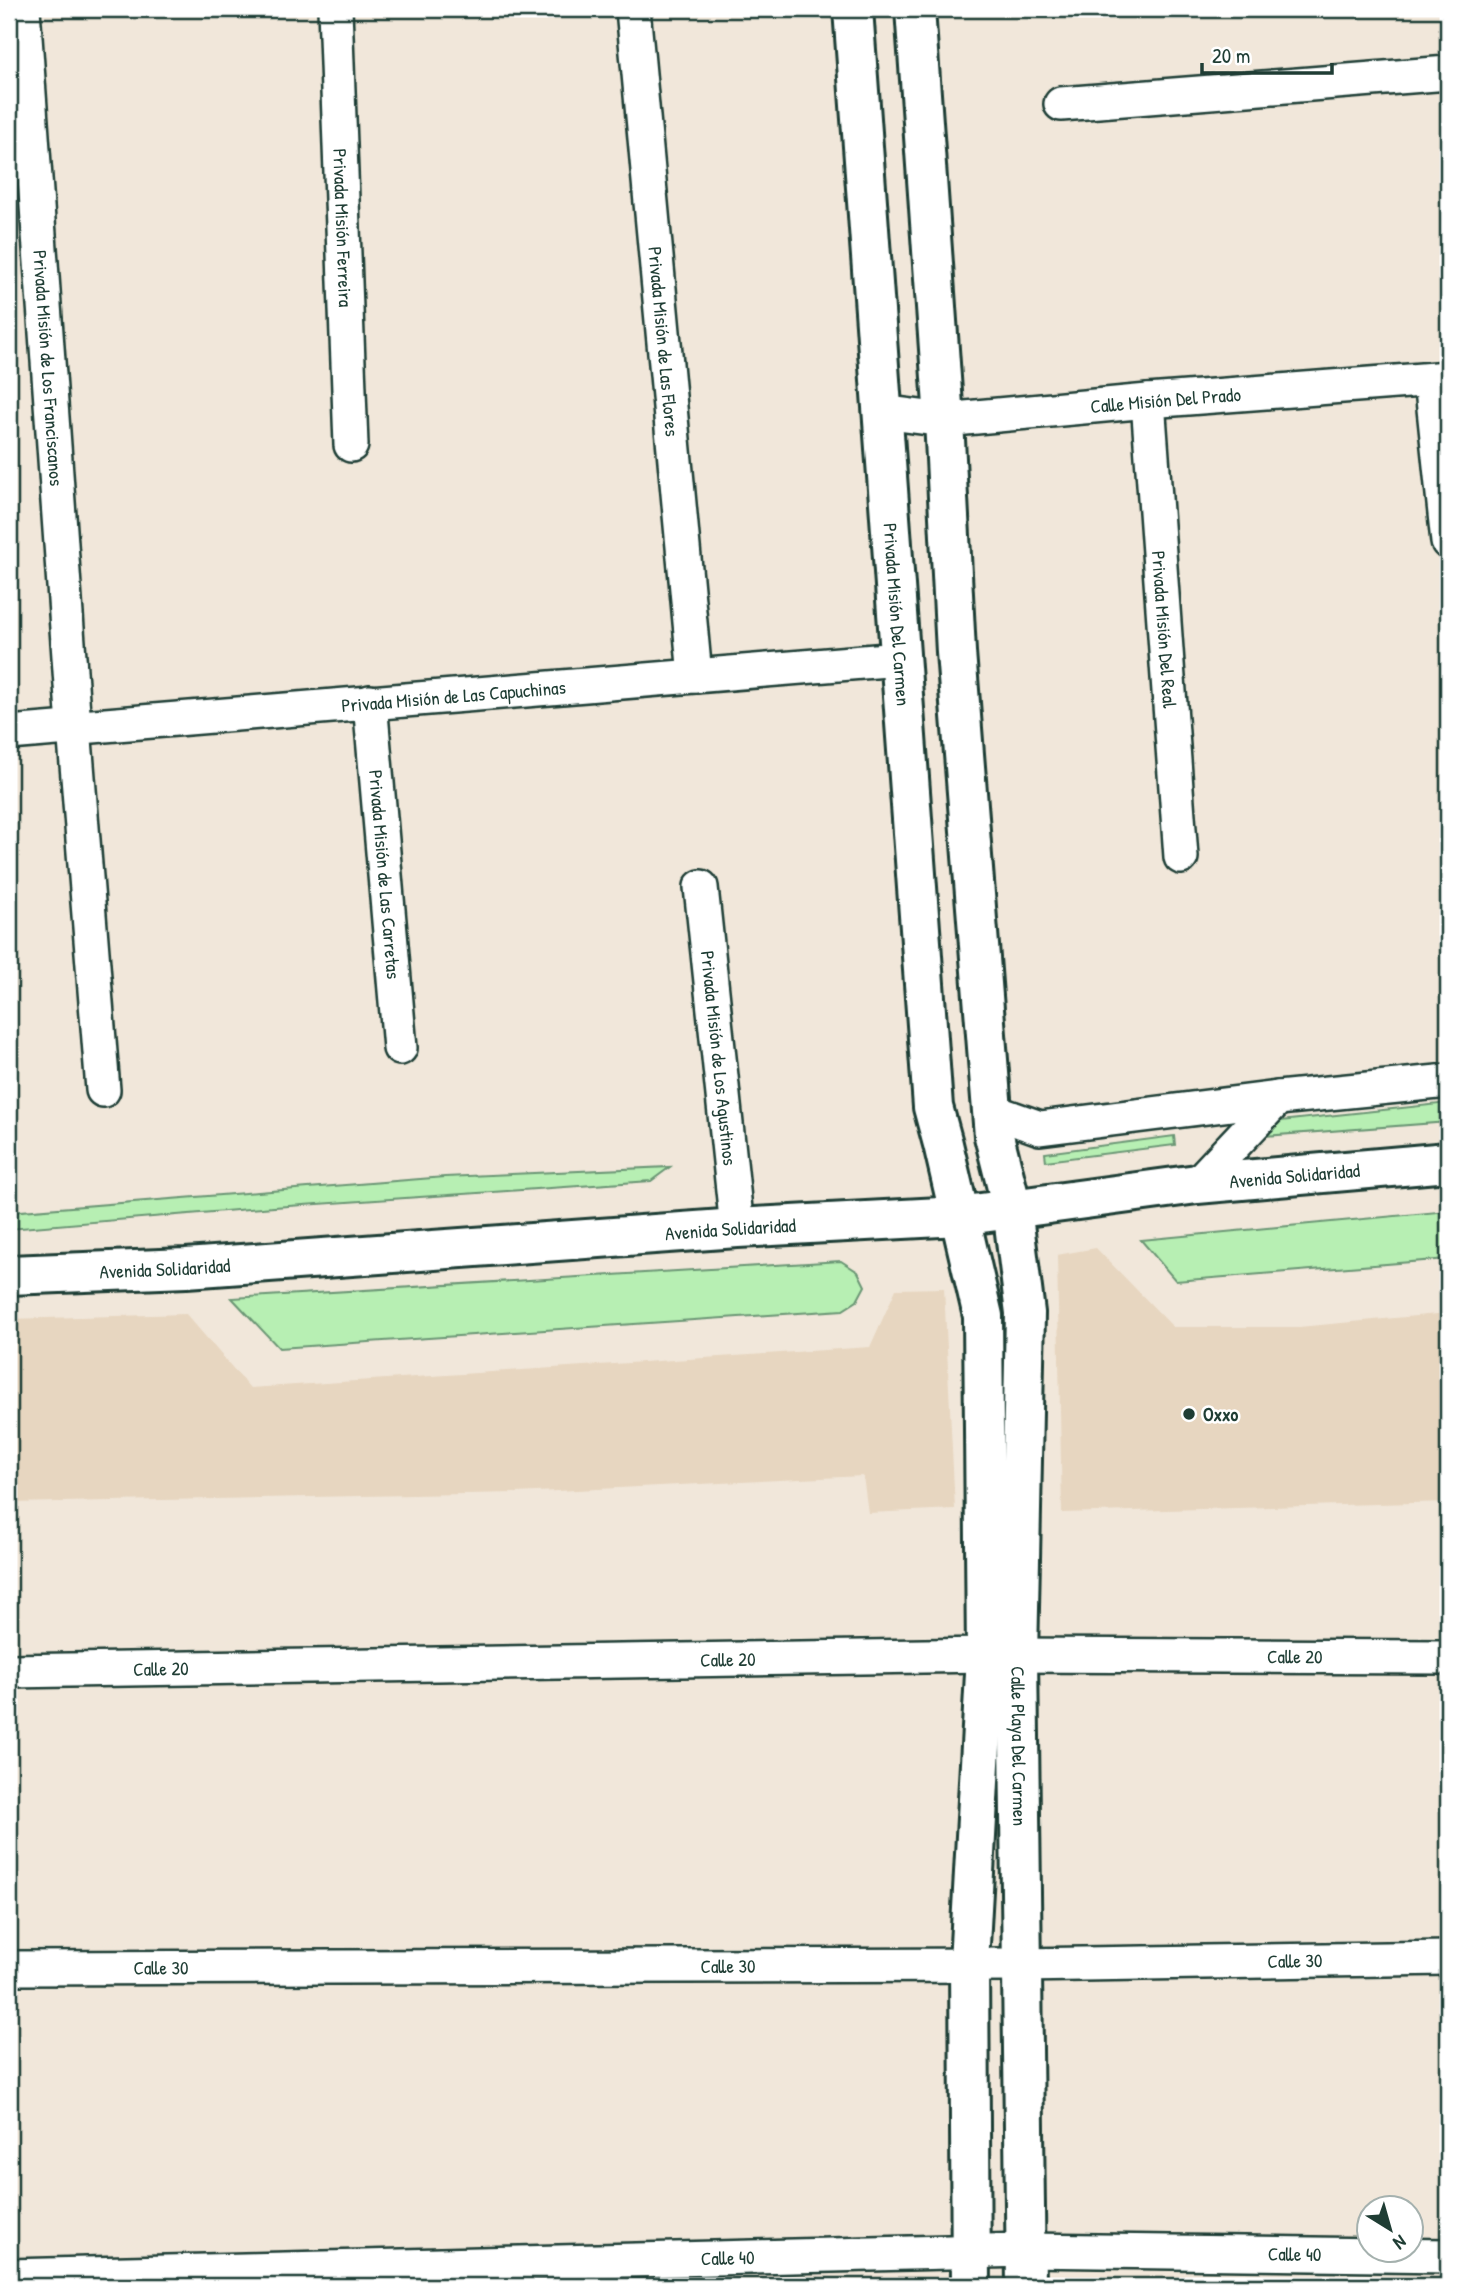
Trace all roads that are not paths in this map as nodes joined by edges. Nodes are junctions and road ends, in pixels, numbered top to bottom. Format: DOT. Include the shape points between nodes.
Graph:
graph roads {
  1 [pos="23,9"];
  2 [pos="335,9"];
  3 [pos="633,9"];
  4 [pos="853,9"];
  5 [pos="915,9"];
  6 [pos="1448,74"];
  7 [pos="1061,104"];
  8 [pos="1440,379"];
  9 [pos="1148,401"];
  10 [pos="882,412"];
  11 [pos="944,420"];
  12 [pos="351,445"];
  13 [pos="1448,542"];
  14 [pos="899,659"];
  15 [pos="695,676"];
  16 [pos="370,702"];
  17 [pos="74,727"];
  18 [pos="9,733"];
  19 [pos="1181,857"];
  20 [pos="701,887"];
  21 [pos="400,1048"];
  22 [pos="1448,1081"];
  23 [pos="103,1090"];
  24 [pos="1278,1098"];
  25 [pos="992,1111"];
  26 [pos="1448,1162"];
  27 [pos="1197,1184"];
  28 [pos="1012,1208"];
  29 [pos="959,1216"];
  30 [pos="737,1228"];
  31 [pos="9,1275"];
  32 [pos="1002,1656"];
  33 [pos="1448,1657"];
  34 [pos="9,1671"];
  35 [pos="1448,1958"];
  36 [pos="969,1964"];
  37 [pos="1022,1965"];
  38 [pos="9,1968"];
  39 [pos="1448,2256"];
  40 [pos="1026,2268"];
  41 [pos="971,2269"];
  42 [pos="9,2276"];
  1 -- 17 [label="street, Privada Misión de Los Franciscanos"];
  2 -- 12 [label="street, Privada Misión Ferreira"];
  3 -- 15 [label="street, Privada Misión de Las Flores"];
  4 -- 10 [label="street, Privada Misión Del Carmen"];
  5 -- 11 [label="street"];
  6 -- 7 [label="street"];
  8 -- 9 [label="street, Calle Misión Del Prado"];
  8 -- 13 [label="street"];
  9 -- 11 [label="street, Calle Misión Del Prado"];
  9 -- 19 [label="street, Privada Misión Del Real"];
  10 -- 11 [label="street, Calle Misión Del Prado"];
  10 -- 14 [label="street, Privada Misión Del Carmen"];
  11 -- 25 [label="street" via="956,652"];
  14 -- 15 [label="street, Privada Misión de Las Capuchinas"];
  14 -- 29 [label="street, Privada Misión Del Carmen" via="933,1107"];
  15 -- 16 [label="street, Privada Misión de Las Capuchinas"];
  16 -- 17 [label="street, Privada Misión de Las Capuchinas"];
  16 -- 21 [label="street, Privada Misión de Las Carretas"];
  17 -- 18 [label="street, Privada Misión de Las Capuchinas"];
  17 -- 23 [label="street, Privada Misión de Los Franciscanos"];
  20 -- 30 [label="street, Privada Misión de Los Agustinos"];
  22 -- 24 [label="street"];
  24 -- 25 [label="street" via="1040,1128"];
  24 -- 27 [label="street"];
  25 -- 28 [label="street"];
  26 -- 27 [label="street, Avenida Solidaridad"];
  27 -- 28 [label="street, Avenida Solidaridad"];
  28 -- 29 [label="street, Avenida Solidaridad"];
  28 -- 32 [label="street, Calle Playa Del Carmen" via="1025,1313"];
  29 -- 30 [label="street, Avenida Solidaridad"];
  29 -- 32 [label="street, Calle Playa Del Carmen" via="983,1316"];
  30 -- 31 [label="street, Avenida Solidaridad" via="186,1268"];
  32 -- 33 [label="street, Calle 20"];
  32 -- 34 [label="street, Calle 20"];
  32 -- 36 [label="street, Calle Playa Del Carmen"];
  32 -- 37 [label="street, Calle Playa Del Carmen"];
  35 -- 37 [label="street, Calle 30"];
  36 -- 37 [label="street, Calle 30"];
  36 -- 38 [label="street, Calle 30"];
  36 -- 41 [label="street, Calle Playa Del Carmen"];
  37 -- 40 [label="street, Calle Playa Del Carmen"];
  39 -- 40 [label="street, Calle 40"];
  40 -- 41 [label="street, Calle 40"];
  41 -- 42 [label="street, Calle 40"];
}
